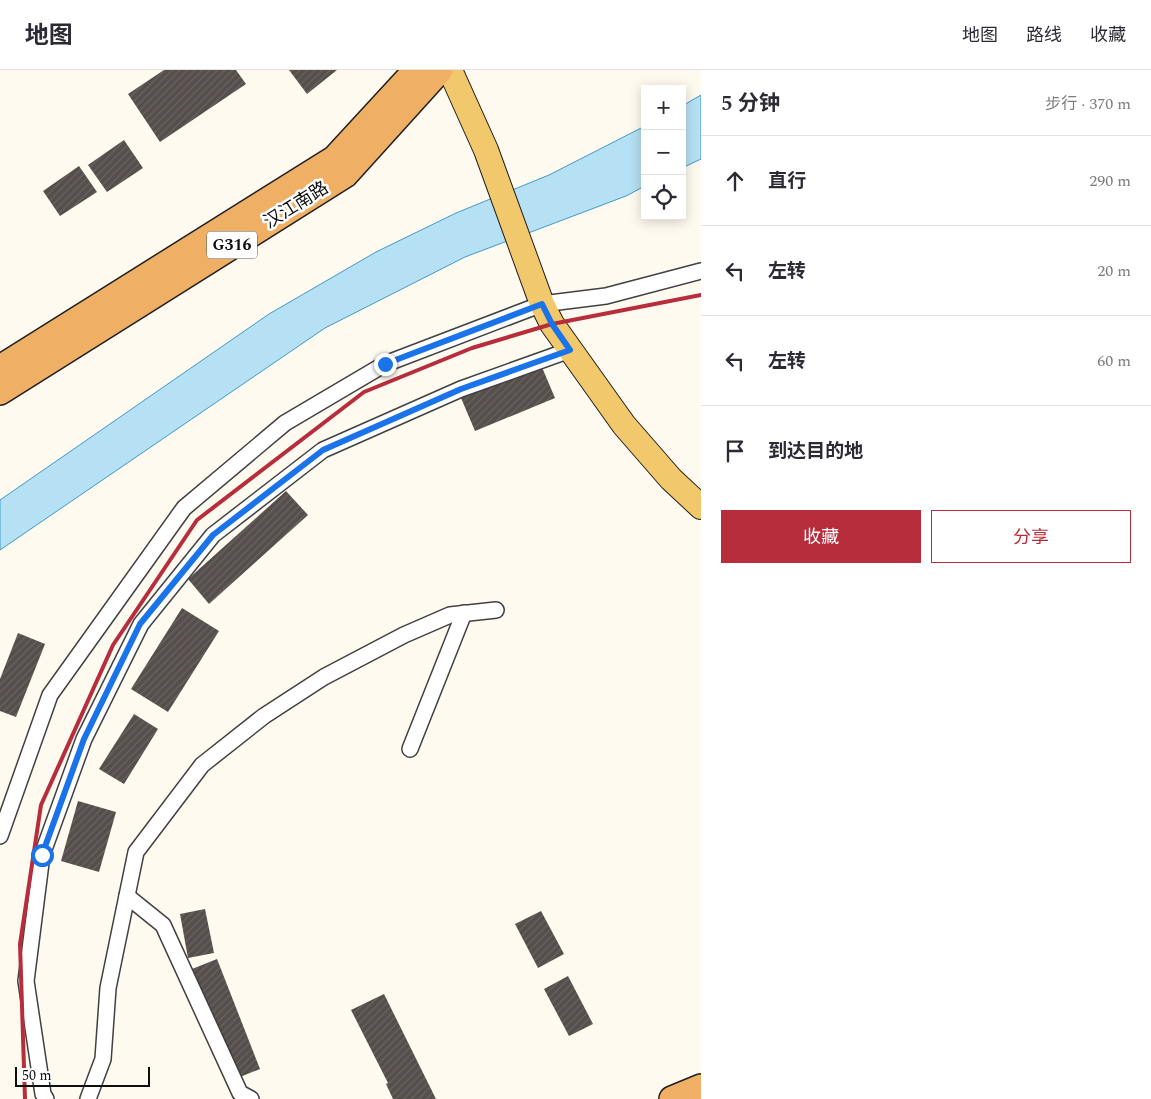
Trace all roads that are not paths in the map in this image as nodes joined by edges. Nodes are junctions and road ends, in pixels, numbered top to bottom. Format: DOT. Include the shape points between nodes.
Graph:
graph roads {
  1 [pos="416,70"];
  2 [pos="440,70"];
  3 [pos="450,70"];
  4 [pos="701,271"];
  5 [pos="542,304"];
  6 [pos="570,350"];
  7 [pos="0,368"];
  8 [pos="0,392"];
  9 [pos="701,507"];
  10 [pos="496,610"];
  11 [pos="464,613"];
  12 [pos="410,749"];
  13 [pos="0,836"];
  14 [pos="127,896"];
  15 [pos="701,1087"];
  16 [pos="46,1099"];
  17 [pos="88,1099"];
  18 [pos="251,1099"];
  19 [pos="672,1099"];
  1 -- 7 [label="highway, 汉江南路 / G316" via="334,158"];
  2 -- 8 [label="highway, 汉江南路 / G316" via="345,175"];
  3 -- 5 [label="main road" via="486,150"];
  4 -- 5 [label="street" via="606,296"];
  5 -- 6 [label="main road"];
  5 -- 13 [label="street" via="385,364 285,423 184,508 50,695"];
  6 -- 9 [label="main road" via="624,425 671,479"];
  6 -- 16 [label="street" via="461,389 323,450 213,535 140,624 84,739 42,855 26,982"];
  10 -- 11 [label="street"];
  11 -- 12 [label="street"];
  11 -- 14 [label="street" via="450,615 404,635 324,677 264,716 202,765 136,852"];
  14 -- 17 [label="street" via="108,988 103,1059"];
  14 -- 18 [label="street" via="163,924 240,1093"];
  15 -- 19 [label="highway"];
}
